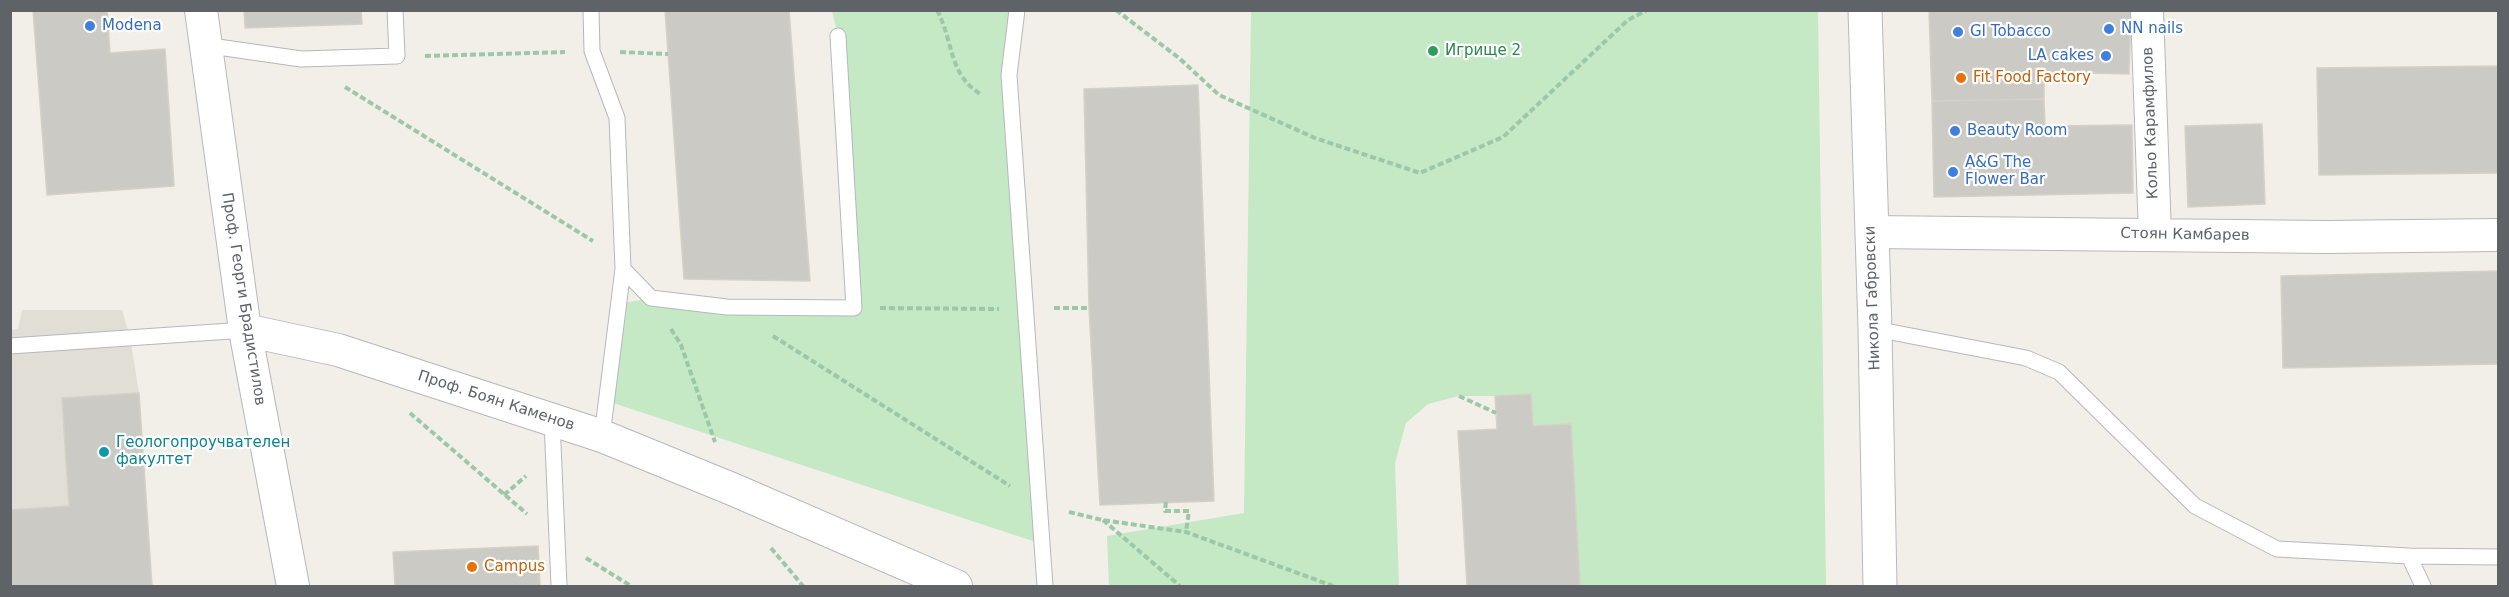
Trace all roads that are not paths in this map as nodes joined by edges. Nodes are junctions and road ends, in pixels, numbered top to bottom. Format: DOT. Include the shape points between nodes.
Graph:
graph roads {
  1 [pos="201,10"];
  2 [pos="395,10"];
  3 [pos="591,10"];
  4 [pos="1017,10"];
  5 [pos="1865,10"];
  6 [pos="2147,10"];
  7 [pos="838,36"];
  8 [pos="204,45"];
  9 [pos="1872,232"];
  10 [pos="2155,235"];
  11 [pos="2499,235"];
  12 [pos="623,269"];
  13 [pos="1875,329"];
  14 [pos="245,330"];
  15 [pos="10,346"];
  16 [pos="552,420"];
  17 [pos="602,436"];
  18 [pos="2409,556"];
  19 [pos="2499,557"];
  20 [pos="293,586"];
  21 [pos="559,586"];
  22 [pos="956,586"];
  23 [pos="1045,586"];
  24 [pos="1880,586"];
  25 [pos="2423,586"];
  1 -- 8 [label="street, Проф. Георги Брадистилов"];
  2 -- 8 [label="lane" via="397,57 301,59"];
  3 -- 12 [label="lane" via="592,51 617,118"];
  4 -- 23 [label="lane" via="1009,75"];
  5 -- 9 [label="street, Никола Габровски"];
  6 -- 10 [label="street, Кольо Карамфилов"];
  7 -- 12 [label="lane" via="854,308 727,307 651,298"];
  8 -- 14 [label="street, Проф. Георги Брадистилов"];
  9 -- 10 [label="street, Стоян Камбарев"];
  9 -- 13 [label="street, Никола Габровски"];
  10 -- 11 [label="street, Стоян Камбарев"];
  12 -- 17 [label="lane"];
  13 -- 18 [label="lane" via="2026,358 2059,372 2195,506 2277,549"];
  13 -- 24 [label="street, Никола Габровски"];
  14 -- 15 [label="lane, Проф. Боян Каменов"];
  14 -- 16 [label="street, Проф. Боян Каменов" via="338,350"];
  14 -- 20 [label="street, Проф. Георги Брадистилов"];
  16 -- 17 [label="street, Проф. Боян Каменов"];
  16 -- 21 [label="lane"];
  17 -- 22 [label="street, Проф. Боян Каменов"];
  18 -- 19 [label="lane"];
  18 -- 25 [label="lane"];
}
